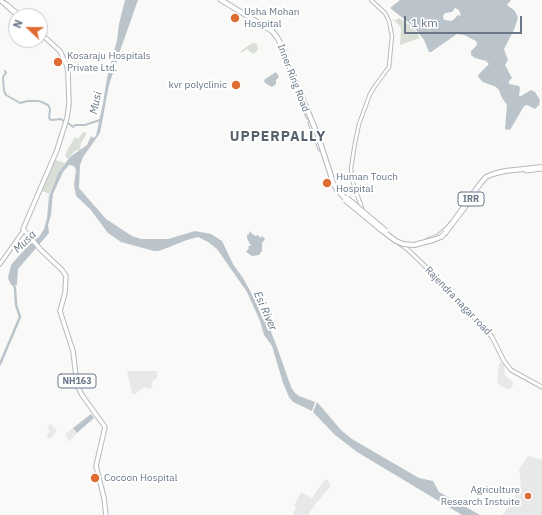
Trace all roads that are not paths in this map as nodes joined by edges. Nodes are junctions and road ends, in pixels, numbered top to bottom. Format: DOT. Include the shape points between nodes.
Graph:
graph roads {
  1 [pos="222,0"];
  2 [pos="371,0"];
  3 [pos="48,40"];
  4 [pos="48,41"];
  5 [pos="281,45"];
  6 [pos="68,73"];
  7 [pos="297,88"];
  8 [pos="319,141"];
  9 [pos="542,168"];
  10 [pos="333,183"];
  11 [pos="364,211"];
  12 [pos="25,230"];
  13 [pos="393,238"];
  14 [pos="408,246"];
  15 [pos="0,263"];
  16 [pos="541,386"];
  17 [pos="107,515"];
  1 -- 5 [label="highway" via="272,31"];
  2 -- 11 [label="main road" via="389,21 392,36 389,67 370,94 355,143 351,168 353,186"];
  3 -- 6 [label="main road" via="55,46"];
  4 -- 6 [label="highway, bridge" via="60,51"];
  5 -- 7 [label="main road, Inner Ring Road / IRR"];
  5 -- 7 [label="highway, bridge"];
  5 -- 7 [label="highway, bridge" via="294,74"];
  5 -- 13 [label="highway, bridge" via="335,187 344,198"];
  6 -- 12 [label="highway" via="67,118"];
  6 -- 12 [label="highway" via="68,117 59,147"];
  7 -- 8 [label="main road, Inner Ring Road / IRR"];
  7 -- 8 [label="main road, Inner Ring Road / IRR" via="306,102"];
  8 -- 10 [label="main road, Inner Ring Road / IRR"];
  8 -- 10 [label="main road, Inner Ring Road / IRR"];
  9 -- 13 [label="highway, bridge" via="505,172 486,178 454,223 437,239 412,245 401,244"];
  9 -- 14 [label="main road, Inner Ring Road / IRR" via="489,177 444,236"];
  9 -- 14 [label="main road, IRR" via="494,172 485,176 441,234"];
  10 -- 13 [label="highway, bridge" via="337,192"];
  10 -- 14 [label="main road, Inner Ring Road / IRR" via="393,238"];
  10 -- 14 [label="main road, Inner Ring Road / IRR" via="345,200 400,244"];
  12 -- 15 [label="main road"];
  12 -- 17 [label="highway, NH163" via="66,276 60,311 73,351 77,385 105,427 96,466"];
  14 -- 16 [label="main road, Rajendra nagar road" via="493,335 509,365"];
}
